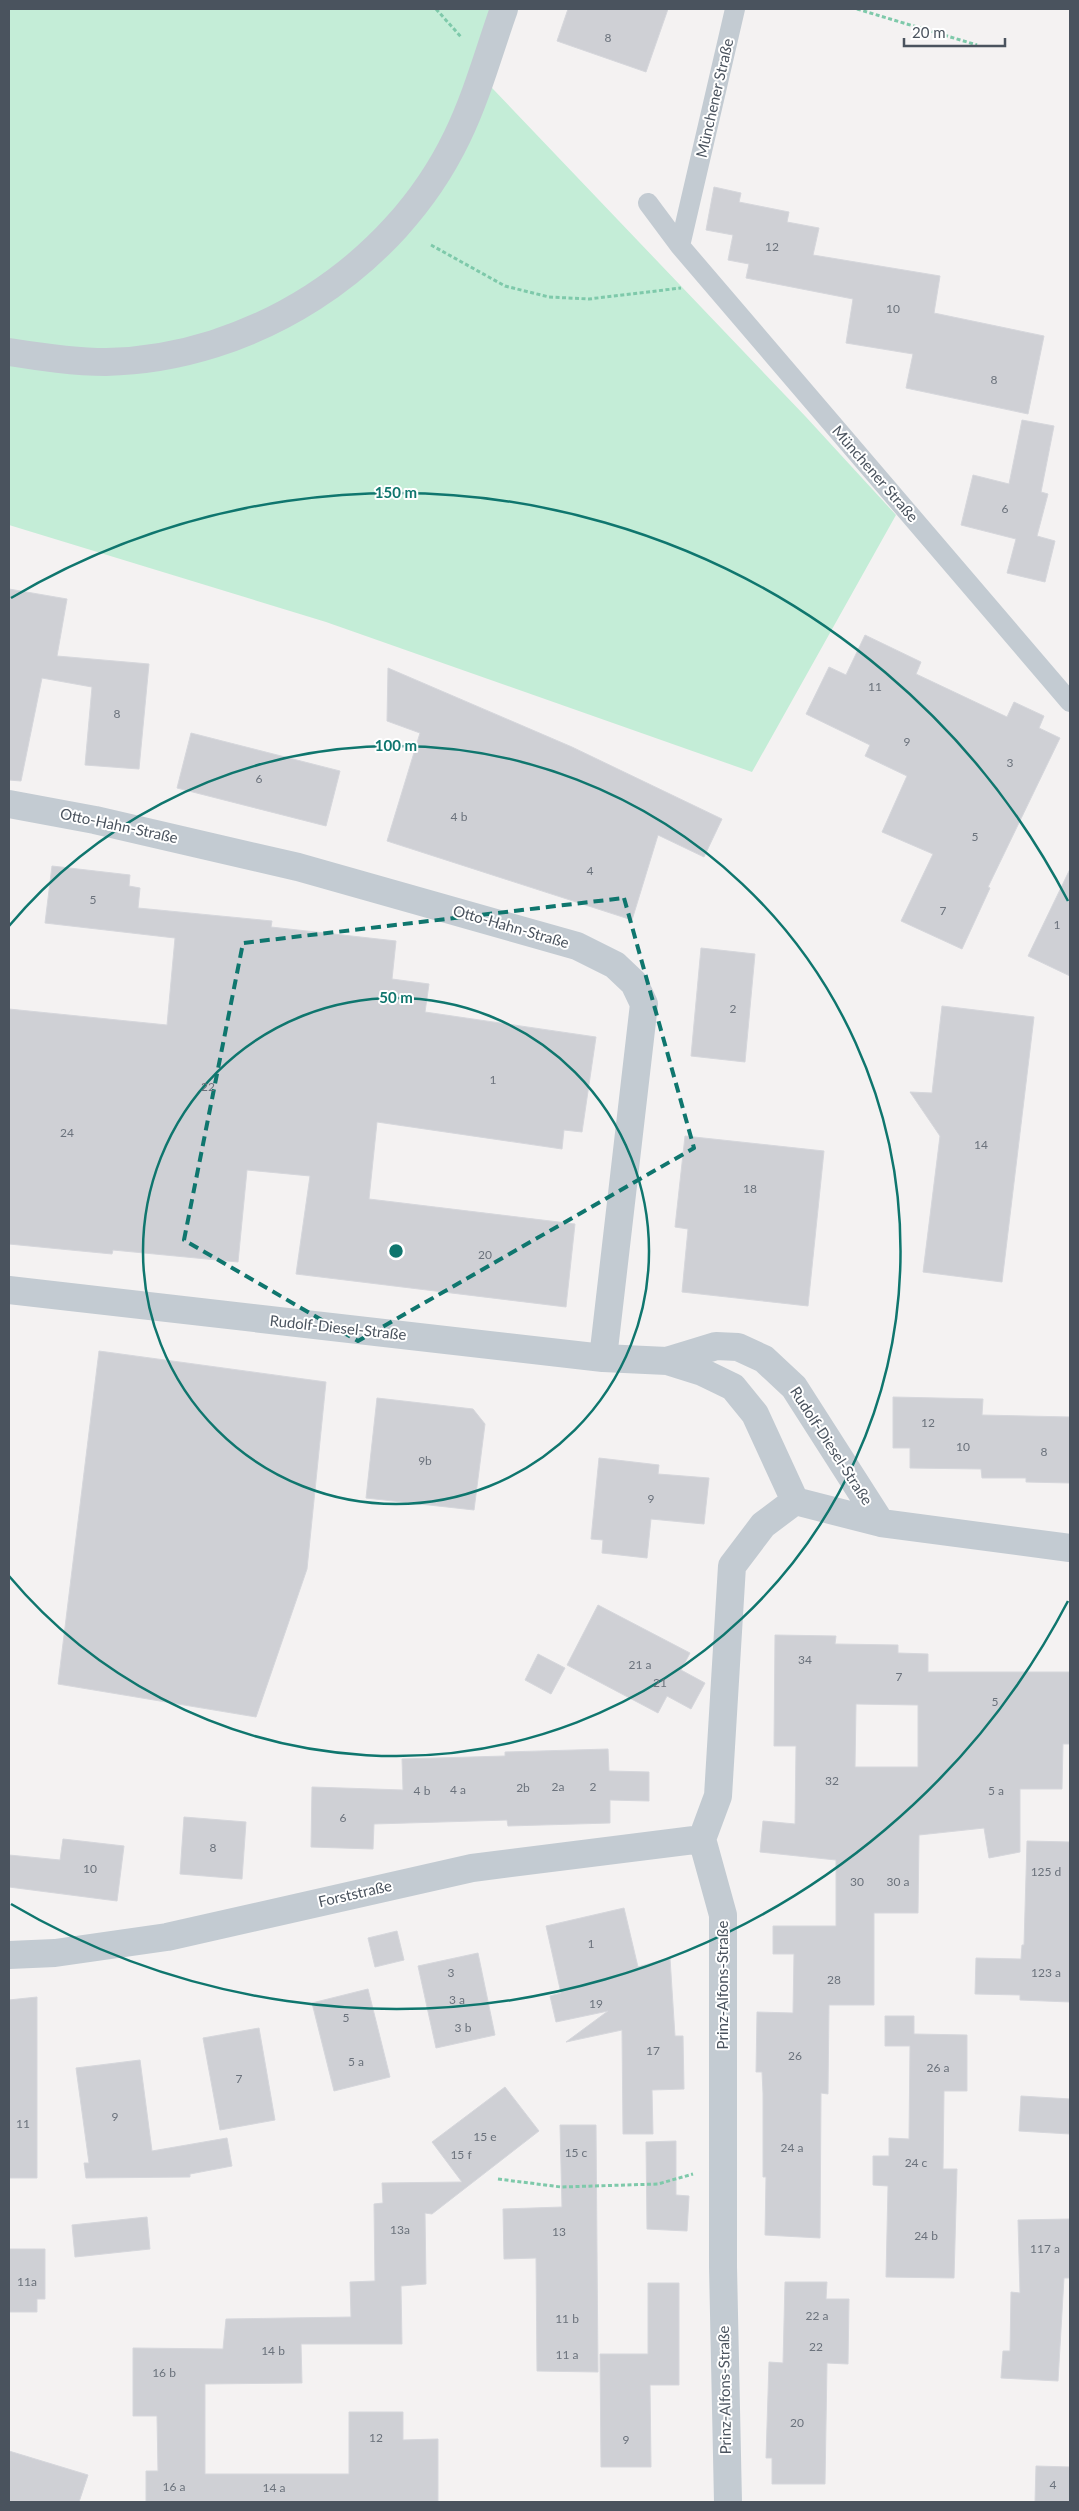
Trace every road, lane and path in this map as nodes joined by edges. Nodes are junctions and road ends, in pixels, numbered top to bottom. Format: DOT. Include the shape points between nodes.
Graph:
graph roads {
  1 [pos="504,9"];
  2 [pos="736,9"];
  3 [pos="858,9"];
  4 [pos="977,45"];
  5 [pos="648,203"];
  6 [pos="431,245"];
  7 [pos="680,246"];
  8 [pos="707,278"];
  9 [pos="9,352"];
  10 [pos="1070,702"];
  11 [pos="9,804"];
  12 [pos="9,1290"];
  13 [pos="603,1358"];
  14 [pos="668,1361"];
  15 [pos="795,1501"];
  16 [pos="881,1524"];
  17 [pos="1070,1548"];
  18 [pos="702,1839"];
  19 [pos="9,1954"];
  20 [pos="723,2172"];
  21 [pos="498,2179"];
  22 [pos="728,2502"];
  1 -- 9 [label="street" via="458,136 433,179 411,210 382,241 337,281 298,308 260,327 212,345 158,357 106,362"];
  2 -- 7 [label="lane, Münchener Straße"];
  3 -- 4 [label="path"];
  5 -- 7 [label="lane, Münchener Straße"];
  6 -- 8 [label="path" via="506,286 549,297 589,299 676,290"];
  7 -- 8 [label="lane, Münchener Straße"];
  8 -- 10 [label="lane, Münchener Straße"];
  11 -- 13 [label="street, Otto-Hahn-Straße" via="95,820 298,867 577,946 615,965 634,983 644,1004"];
  12 -- 13 [label="street, Rudolf-Diesel-Straße"];
  13 -- 14 [label="street, Rudolf-Diesel-Straße"];
  14 -- 15 [label="street, Rudolf-Diesel-Straße" via="733,1387 755,1414"];
  14 -- 16 [label="street, Rudolf-Diesel-Straße" via="716,1346 738,1347 764,1359 794,1387"];
  15 -- 16 [label="street, Rudolf-Diesel-Straße"];
  15 -- 18 [label="street" via="763,1525 732,1566 718,1796"];
  16 -- 17 [label="street, Rudolf-Diesel-Straße"];
  18 -- 19 [label="street, Forststraße" via="472,1868 167,1937 56,1953"];
  18 -- 20 [label="street, Prinz-Alfons-Straße" via="723,1915"];
  20 -- 21 [label="path" via="694,2173 658,2184 561,2186"];
  20 -- 22 [label="street, Prinz-Alfons-Straße"];
}
